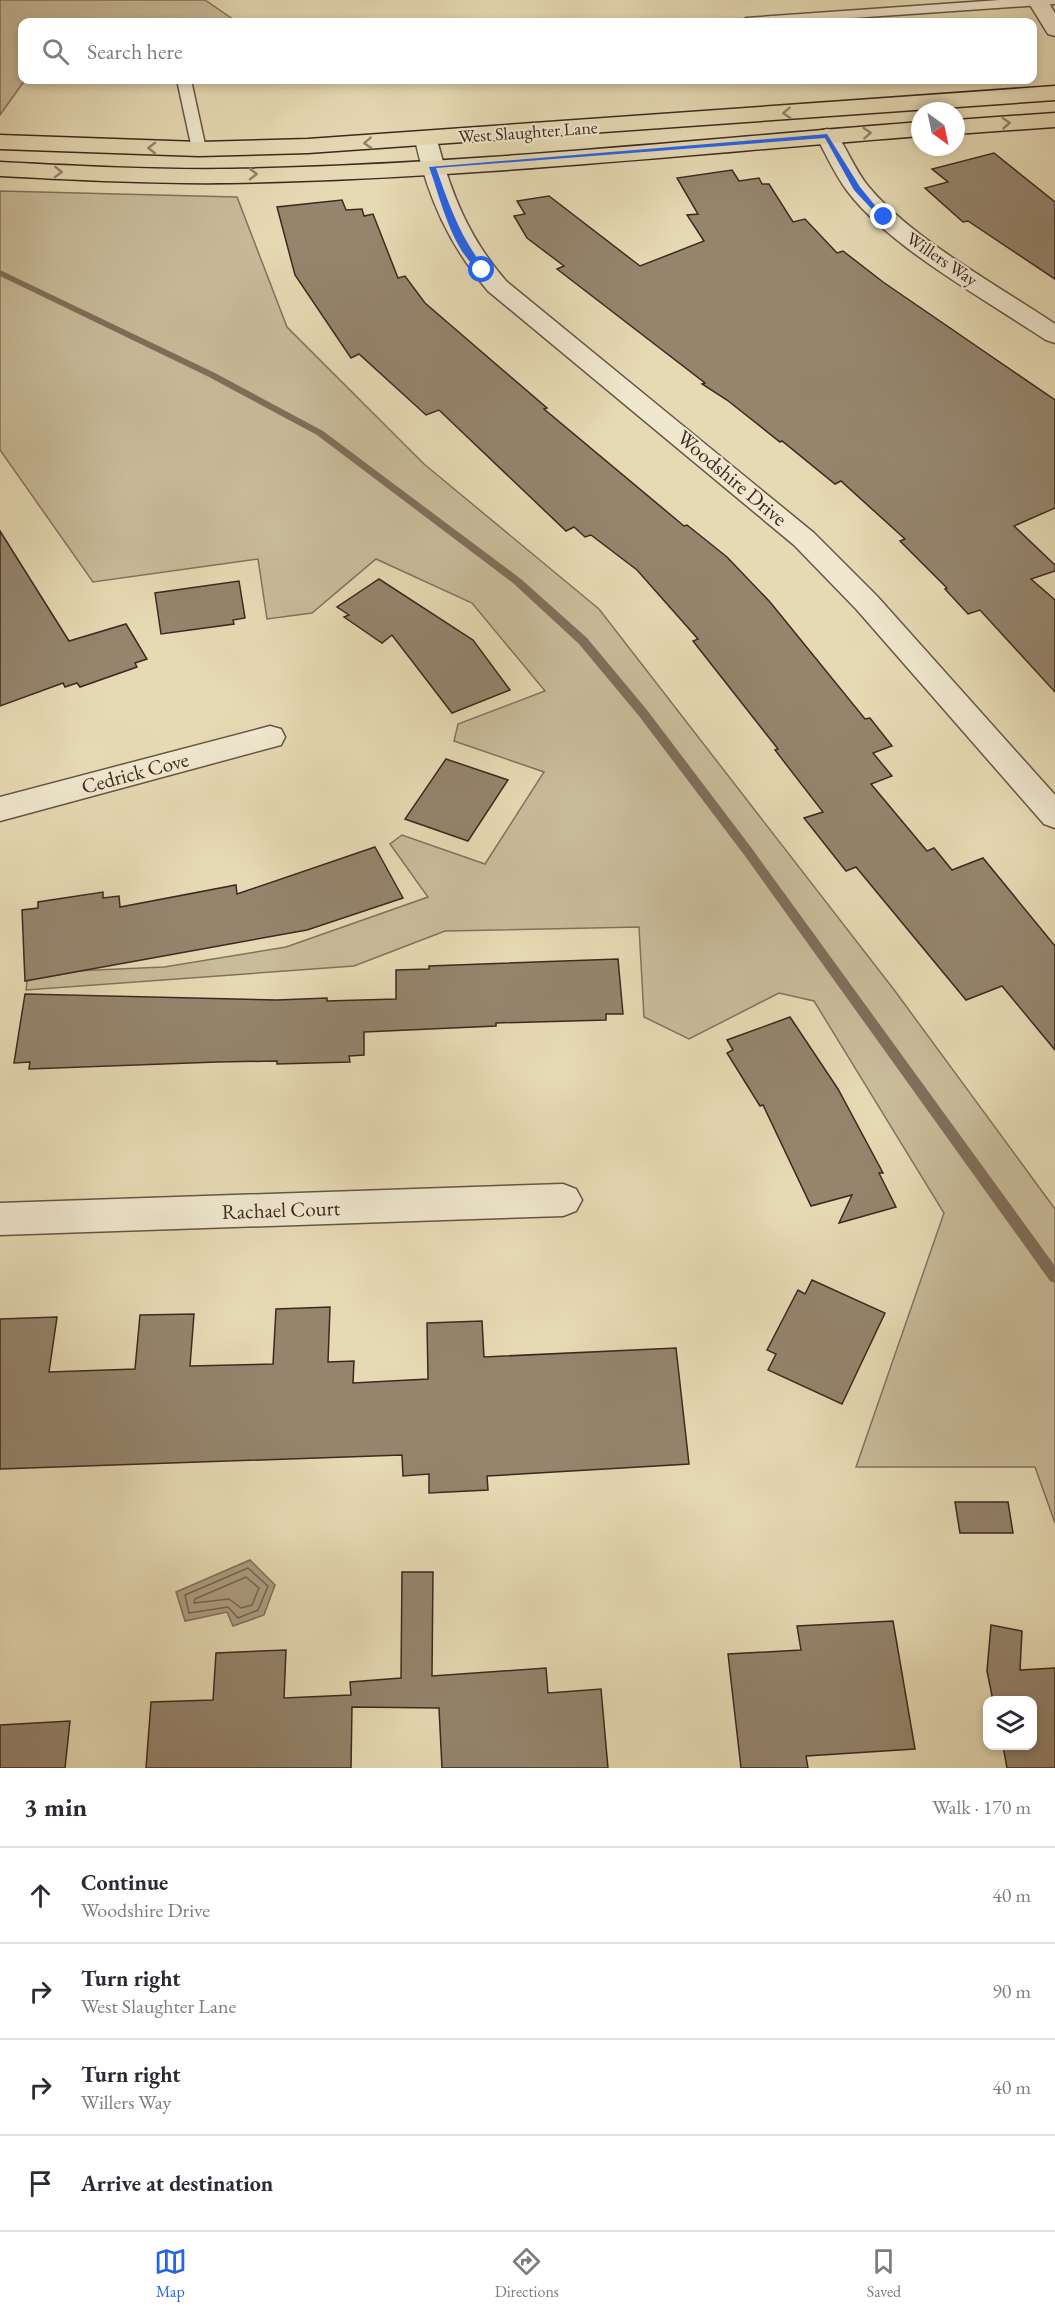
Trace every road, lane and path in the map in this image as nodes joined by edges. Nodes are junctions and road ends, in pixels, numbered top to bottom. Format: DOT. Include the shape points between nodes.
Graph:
graph roads {
  1 [pos="1043,1"];
  2 [pos="803,18"];
  3 [pos="1055,30"];
  4 [pos="185,84"];
  5 [pos="1055,93"];
  6 [pos="1055,120"];
  7 [pos="965,126"];
  8 [pos="911,130"];
  9 [pos="827,136"];
  10 [pos="426,140"];
  11 [pos="0,142"];
  12 [pos="199,149"];
  13 [pos="432,167"];
  14 [pos="0,169"];
  15 [pos="1055,335"];
  16 [pos="270,736"];
  17 [pos="0,809"];
  18 [pos="1055,816"];
  19 [pos="563,1200"];
  20 [pos="0,1219"];
  1 -- 2 [label="lane"];
  1 -- 3 [label="street"];
  4 -- 12 [label="lane"];
  5 -- 10 [label="main road, West Slaughter Lane, one-way"];
  7 -- 6 [label="main road, one-way"];
  9 -- 8 [label="main road, West Slaughter Lane, one-way"];
  9 -- 13 [label="main road, West Slaughter Lane"];
  9 -- 15 [label="street, Willers Way" via="857,188 884,217"];
  10 -- 12 [label="main road, West Slaughter Lane, one-way"];
  10 -- 13 [label="street, Woodshire Drive"];
  12 -- 11 [label="main road, West Slaughter Lane, one-way"];
  14 -- 13 [label="main road, West Slaughter Lane, one-way" via="244,174"];
  13 -- 18 [label="street, Woodshire Drive" via="454,229 497,286 804,539 867,603"];
  16 -- 17 [label="street, Cedrick Cove"];
  19 -- 20 [label="street, Rachael Court"];
}
